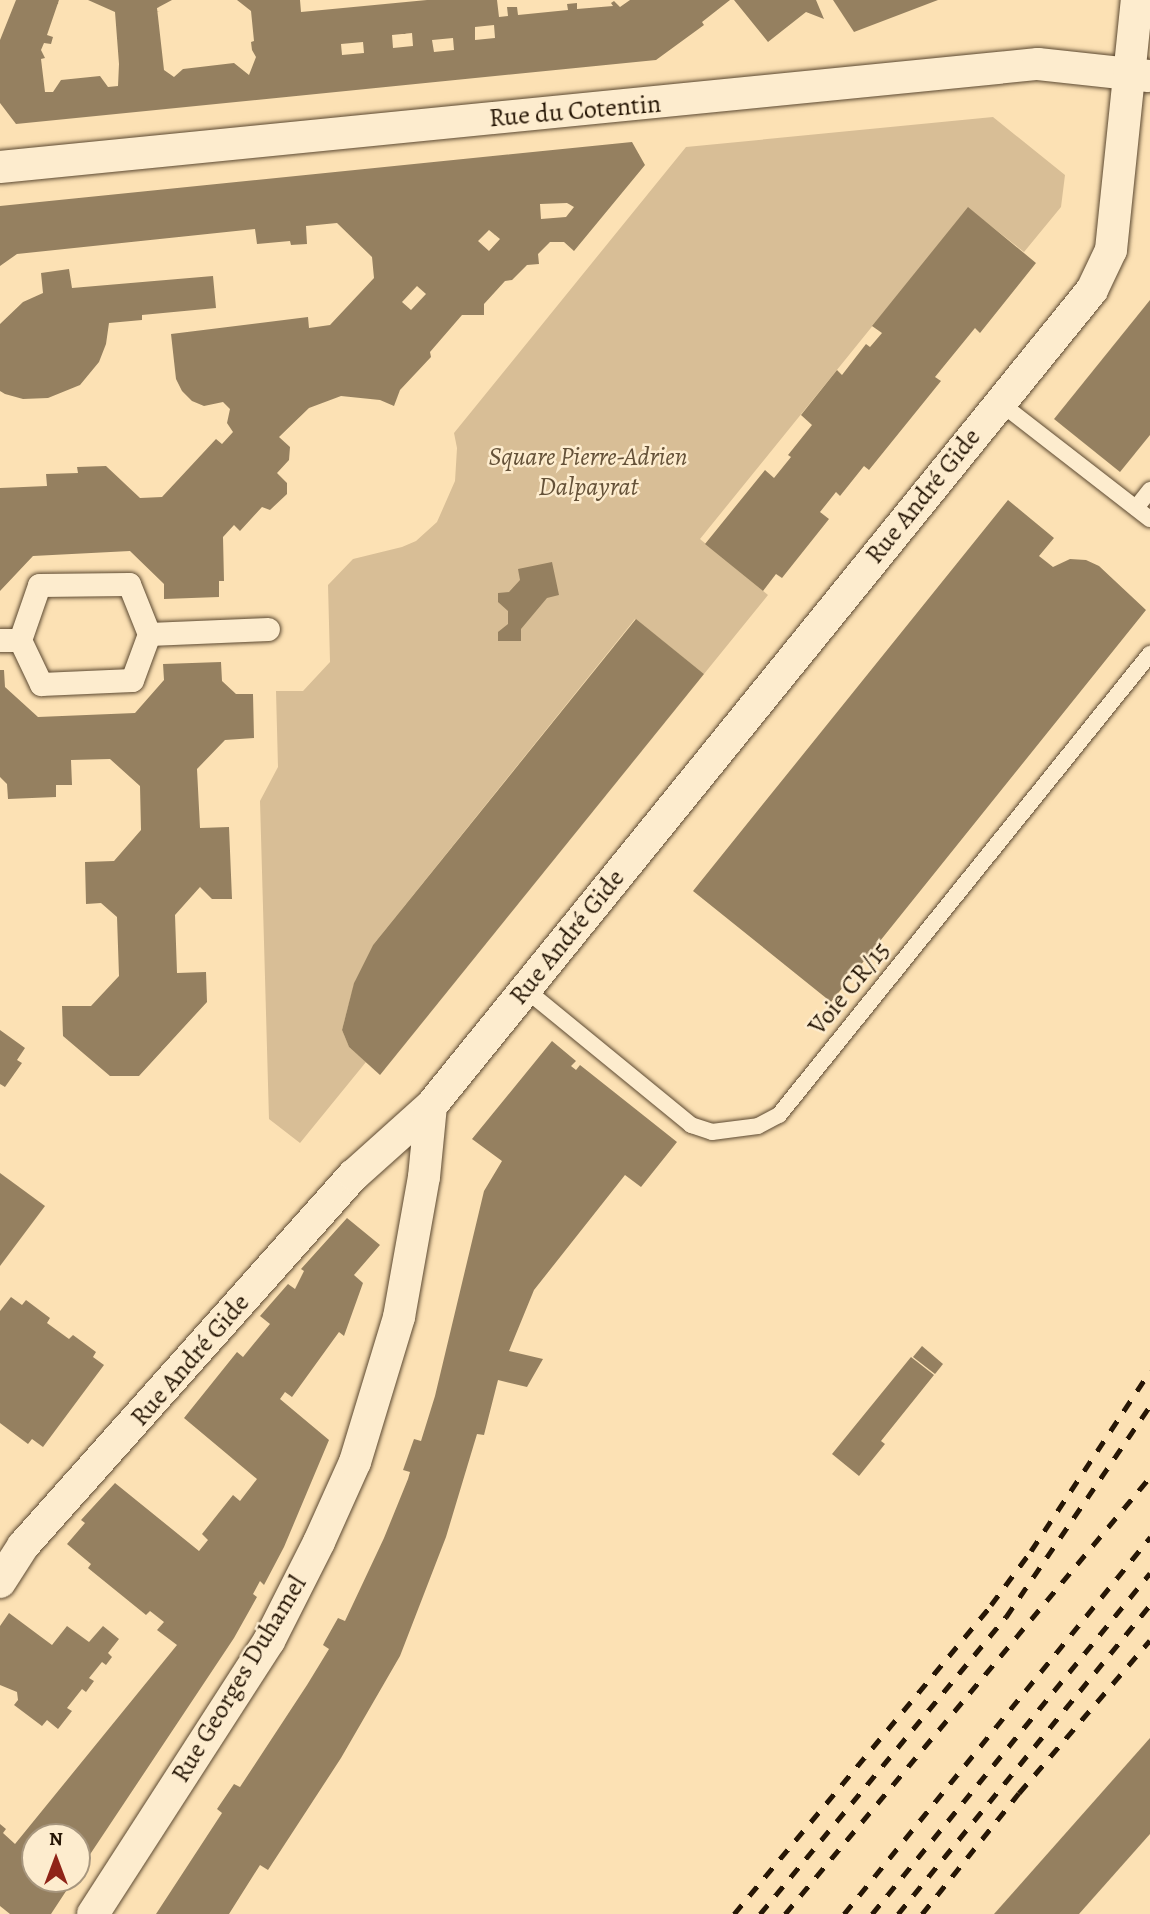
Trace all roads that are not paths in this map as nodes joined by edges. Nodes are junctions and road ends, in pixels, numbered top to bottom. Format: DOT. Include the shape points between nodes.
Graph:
graph roads {
  1 [pos="1137,0"];
  2 [pos="1139,76"];
  3 [pos="0,166"];
  4 [pos="999,402"];
  5 [pos="1150,490"];
  6 [pos="1136,508"];
  7 [pos="1150,519"];
  8 [pos="268,629"];
  9 [pos="149,634"];
  10 [pos="10,640"];
  11 [pos="1150,654"];
  12 [pos="526,989"];
  13 [pos="431,1106"];
  14 [pos="0,1582"];
  15 [pos="93,1914"];
  1 -- 2 [label="street, Rue André Gide"];
  2 -- 3 [label="street, Rue du Cotentin" via="1038,64"];
  2 -- 4 [label="street, Rue André Gide" via="1105,267 1092,290"];
  4 -- 6 [label="lane"];
  4 -- 12 [label="street, Rue André Gide"];
  5 -- 6 [label="lane"];
  6 -- 7 [label="lane"];
  8 -- 9 [label="street"];
  9 -- 10 [label="street" via="132,680 41,684"];
  9 -- 10 [label="street" via="129,584 39,585"];
  11 -- 12 [label="lane, Voie CR/15" via="779,1115 758,1126 712,1132 691,1125"];
  12 -- 13 [label="street, Rue André Gide"];
  13 -- 14 [label="street, Rue André Gide" via="354,1175 23,1546"];
  13 -- 15 [label="street, Rue Georges Duhamel" via="424,1177 399,1317 355,1461 269,1641"];
}
